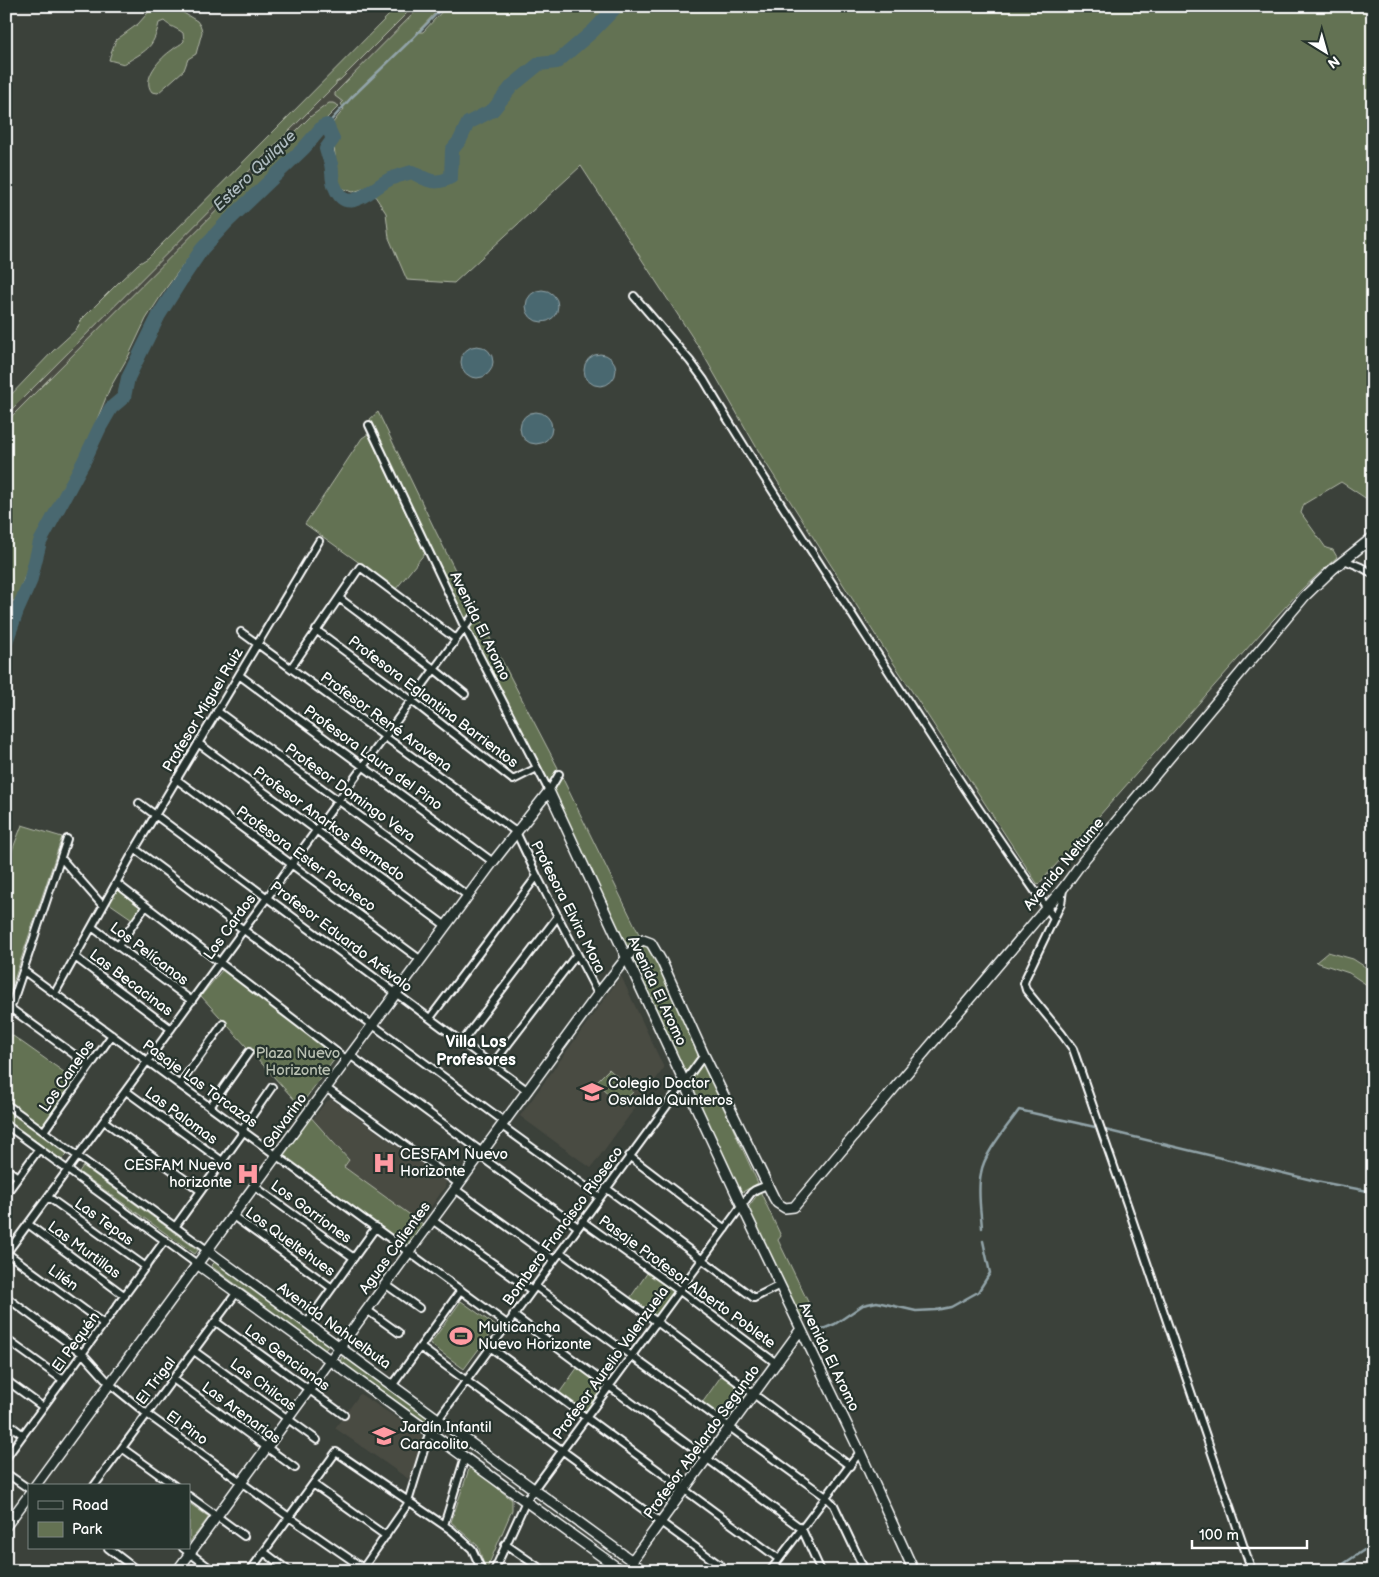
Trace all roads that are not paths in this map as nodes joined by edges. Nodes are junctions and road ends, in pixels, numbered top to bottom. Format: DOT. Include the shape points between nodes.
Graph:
graph roads {
  1 [pos="634,296"];
  2 [pos="369,425"];
  3 [pos="1373,537"];
  4 [pos="319,541"];
  5 [pos="1344,560"];
  6 [pos="1373,574"];
  7 [pos="339,598"];
  8 [pos="474,615"];
  9 [pos="465,628"];
  10 [pos="316,630"];
  11 [pos="241,632"];
  12 [pos="456,639"];
  13 [pos="258,643"];
  14 [pos="291,668"];
  15 [pos="434,669"];
  16 [pos="239,675"];
  17 [pos="465,694"];
  18 [pos="411,700"];
  19 [pos="217,711"];
  20 [pos="384,737"];
  21 [pos="198,743"];
  22 [pos="363,766"];
  23 [pos="537,768"];
  24 [pos="559,774"];
  25 [pos="176,779"];
  26 [pos="548,791"];
  27 [pos="338,800"];
  28 [pos="139,803"];
  29 [pos="156,814"];
  30 [pos="316,830"];
  31 [pos="516,832"];
  32 [pos="68,839"];
  33 [pos="135,848"];
  34 [pos="62,858"];
  35 [pos="493,862"];
  36 [pos="292,864"];
  37 [pos="536,876"];
  38 [pos="116,883"];
  39 [pos="1064,887"];
  40 [pos="468,896"];
  41 [pos="267,897"];
  42 [pos="103,906"];
  43 [pos="146,906"];
  44 [pos="1046,907"];
  45 [pos="558,916"];
  46 [pos="1054,918"];
  47 [pos="446,926"];
  48 [pos="92,927"];
  49 [pos="244,930"];
  50 [pos="638,943"];
  51 [pos="118,946"];
  52 [pos="577,954"];
  53 [pos="75,957"];
  54 [pos="626,959"];
  55 [pos="421,960"];
  56 [pos="220,962"];
  57 [pos="24,970"];
  58 [pos="55,993"];
  59 [pos="396,994"];
  60 [pos="598,994"];
  61 [pos="192,1001"];
  62 [pos="10,1008"];
  63 [pos="430,1018"];
  64 [pos="6,1022"];
  65 [pos="223,1024"];
  66 [pos="373,1026"];
  67 [pos="171,1029"];
  68 [pos="112,1035"];
  69 [pos="462,1042"];
  70 [pos="249,1052"];
  71 [pos="704,1055"];
  72 [pos="349,1057"];
  73 [pos="148,1061"];
  74 [pos="492,1065"];
  75 [pos="90,1066"];
  76 [pos="684,1080"];
  77 [pos="180,1084"];
  78 [pos="272,1088"];
  79 [pos="326,1088"];
  80 [pos="126,1091"];
  81 [pos="528,1091"];
  82 [pos="6,1104"];
  83 [pos="210,1107"];
  84 [pos="104,1121"];
  85 [pos="504,1124"];
  86 [pos="6,1125"];
  87 [pos="243,1130"];
  88 [pos="44,1132"];
  89 [pos="39,1149"];
  90 [pos="481,1154"];
  91 [pos="276,1155"];
  92 [pos="78,1156"];
  93 [pos="629,1156"];
  94 [pos="222,1161"];
  95 [pos="6,1168"];
  96 [pos="68,1170"];
  97 [pos="18,1177"];
  98 [pos="767,1185"];
  99 [pos="254,1186"];
  100 [pos="457,1187"];
  101 [pos="606,1188"];
  102 [pos="201,1191"];
  103 [pos="6,1194"];
  104 [pos="48,1197"];
  105 [pos="600,1197"];
  106 [pos="742,1206"];
  107 [pos="781,1206"];
  108 [pos="233,1216"];
  109 [pos="432,1220"];
  110 [pos="582,1221"];
  111 [pos="28,1224"];
  112 [pos="175,1227"];
  113 [pos="376,1227"];
  114 [pos="578,1227"];
  115 [pos="725,1229"];
  116 [pos="165,1240"];
  117 [pos="207,1250"];
  118 [pos="409,1252"];
  119 [pos="560,1252"];
  120 [pos="7,1254"];
  121 [pos="354,1258"];
  122 [pos="702,1259"];
  123 [pos="554,1260"];
  124 [pos="198,1264"];
  125 [pos="146,1267"];
  126 [pos="385,1284"];
  127 [pos="780,1285"];
  128 [pos="332,1288"];
  129 [pos="533,1288"];
  130 [pos="461,1290"];
  131 [pos="680,1291"];
  132 [pos="237,1292"];
  133 [pos="125,1296"];
  134 [pos="6,1297"];
  135 [pos="419,1308"];
  136 [pos="366,1310"];
  137 [pos="513,1315"];
  138 [pos="216,1322"];
  139 [pos="657,1322"];
  140 [pos="307,1323"];
  141 [pos="104,1324"];
  142 [pos="507,1324"];
  143 [pos="801,1329"];
  144 [pos="399,1333"];
  145 [pos="6,1338"];
  146 [pos="339,1347"];
  147 [pos="420,1347"];
  148 [pos="490,1347"];
  149 [pos="194,1351"];
  150 [pos="83,1354"];
  151 [pos="632,1356"];
  152 [pos="330,1360"];
  153 [pos="776,1363"];
  154 [pos="173,1379"];
  155 [pos="6,1380"];
  156 [pos="63,1380"];
  157 [pos="466,1380"];
  158 [pos="110,1384"];
  159 [pos="392,1386"];
  160 [pos="609,1386"];
  161 [pos="309,1390"];
  162 [pos="754,1394"];
  163 [pos="43,1407"];
  164 [pos="147,1414"];
  165 [pos="344,1415"];
  166 [pos="586,1418"];
  167 [pos="288,1419"];
  168 [pos="438,1419"];
  169 [pos="6,1422"];
  170 [pos="730,1427"];
  171 [pos="430,1432"];
  172 [pos="23,1435"];
  173 [pos="317,1440"];
  174 [pos="267,1447"];
  175 [pos="122,1448"];
  176 [pos="562,1450"];
  177 [pos="860,1452"];
  178 [pos="465,1457"];
  179 [pos="6,1458"];
  180 [pos="707,1459"];
  181 [pos="850,1466"];
  182 [pos="295,1468"];
  183 [pos="6,1473"];
  184 [pos="241,1482"];
  185 [pos="37,1484"];
  186 [pos="97,1484"];
  187 [pos="172,1484"];
  188 [pos="313,1484"];
  189 [pos="28,1488"];
  190 [pos="534,1489"];
  191 [pos="684,1490"];
  192 [pos="28,1496"];
  193 [pos="190,1497"];
  194 [pos="826,1497"];
  195 [pos="526,1501"];
  196 [pos="409,1503"];
  197 [pos="217,1516"];
  198 [pos="289,1517"];
  199 [pos="661,1522"];
  200 [pos="444,1525"];
  201 [pos="6,1526"];
  202 [pos="802,1529"];
  203 [pos="244,1536"];
  204 [pos="386,1536"];
  205 [pos="505,1544"];
  206 [pos="190,1546"];
  207 [pos="111,1550"];
  208 [pos="186,1551"];
  209 [pos="264,1552"];
  210 [pos="779,1559"];
  211 [pos="632,1561"];
  212 [pos="362,1569"];
  213 [pos="138,1571"];
  214 [pos="177,1571"];
  215 [pos="214,1571"];
  216 [pos="250,1571"];
  217 [pos="289,1571"];
  218 [pos="482,1571"];
  219 [pos="494,1571"];
  220 [pos="544,1571"];
  221 [pos="622,1571"];
  222 [pos="627,1571"];
  223 [pos="646,1571"];
  224 [pos="728,1571"];
  225 [pos="770,1571"];
  226 [pos="821,1571"];
  227 [pos="865,1571"];
  228 [pos="914,1571"];
  229 [pos="1252,1571"];
  1 -- 44 [label="street" via="704,380 906,698"];
  2 -- 9 [label="street, Avenida El Aromo"];
  3 -- 5 [label="street, Avenida Neltume"];
  4 -- 13 [label="street, Profesor Miguel Ruiz"];
  5 -- 6 [label="street"];
  5 -- 39 [label="street, Avenida Neltume" via="1305,596"];
  7 -- 10 [label="street"];
  7 -- 12 [label="street" via="360,567"];
  7 -- 15 [label="street"];
  8 -- 9 [label="street, Los Cardos"];
  9 -- 12 [label="street, Los Cardos"];
  9 -- 23 [label="street, Avenida El Aromo"];
  10 -- 14 [label="street"];
  10 -- 18 [label="street, Profesora Eglantina Barrientos"];
  11 -- 13 [label="street, Profesor René Aravena"];
  12 -- 15 [label="street, Los Cardos"];
  13 -- 14 [label="street, Profesor René Aravena"];
  13 -- 16 [label="street, Profesor Miguel Ruiz"];
  14 -- 20 [label="street, Profesor René Aravena"];
  15 -- 17 [label="street"];
  15 -- 18 [label="street, Los Cardos"];
  16 -- 19 [label="street, Profesor Miguel Ruiz"];
  16 -- 22 [label="street, Profesora Laura del Pino"];
  18 -- 20 [label="street, Los Cardos"];
  18 -- 23 [label="street, Profesora Eglantina Barrientos" via="513,780"];
  19 -- 21 [label="street, Profesor Miguel Ruiz"];
  19 -- 27 [label="street, Profesor Domingo Vera"];
  20 -- 22 [label="street, Los Cardos"];
  20 -- 31 [label="street, Profesor René Aravena"];
  21 -- 25 [label="street, Profesor Miguel Ruiz"];
  21 -- 30 [label="street, Profesor Anarkos Bermedo"];
  22 -- 27 [label="street, Los Cardos"];
  22 -- 35 [label="street, Profesora Laura del Pino"];
  23 -- 26 [label="street, Avenida El Aromo"];
  24 -- 26 [label="street, Galvarino"];
  25 -- 29 [label="street, Profesor Miguel Ruiz"];
  25 -- 36 [label="street, Profesora Ester Pacheco"];
  26 -- 31 [label="street, Galvarino"];
  26 -- 54 [label="street, Avenida El Aromo"];
  27 -- 30 [label="street, Los Cardos"];
  27 -- 40 [label="street, Profesor Domingo Vera"];
  28 -- 29 [label="street, Profesor Eduardo Arévalo"];
  29 -- 33 [label="street, Profesor Miguel Ruiz"];
  29 -- 41 [label="street, Profesor Eduardo Arévalo"];
  30 -- 36 [label="street, Los Cardos"];
  30 -- 47 [label="street, Profesor Anarkos Bermedo"];
  31 -- 35 [label="street, Galvarino"];
  31 -- 37 [label="street, Profesora Elvira Mora"];
  32 -- 34 [label="street"];
  33 -- 38 [label="street, Profesor Miguel Ruiz"];
  33 -- 49 [label="street"];
  34 -- 42 [label="street"];
  34 -- 57 [label="street"];
  35 -- 40 [label="street, Galvarino"];
  36 -- 41 [label="street, Los Cardos"];
  36 -- 55 [label="street, Profesora Ester Pacheco"];
  37 -- 45 [label="street, Profesora Elvira Mora"];
  37 -- 63 [label="street"];
  38 -- 42 [label="street, Profesor Miguel Ruiz"];
  38 -- 43 [label="street, Pasaje Profesor Alberto Poblete"];
  39 -- 44 [label="street, Avenida Neltume"];
  39 -- 46 [label="street"];
  40 -- 47 [label="street, Galvarino"];
  41 -- 49 [label="street, Los Cardos"];
  41 -- 59 [label="street, Profesor Eduardo Arévalo"];
  42 -- 48 [label="street, Profesor Miguel Ruiz"];
  43 -- 51 [label="street"];
  43 -- 56 [label="street, Pasaje Profesor Alberto Poblete"];
  44 -- 46 [label="street"];
  44 -- 107 [label="street, Avenida Neltume" via="798,1203 790,1208"];
  45 -- 52 [label="street, Profesora Elvira Mora"];
  45 -- 69 [label="street"];
  46 -- 229 [label="street" via="1026,977 1026,990 1072,1049"];
  47 -- 55 [label="street, Galvarino"];
  48 -- 51 [label="street, Los Pelícanos"];
  48 -- 53 [label="street, Profesor Miguel Ruiz"];
  49 -- 56 [label="street, Los Cardos"];
  49 -- 66 [label="street"];
  50 -- 54 [label="street, Aguas Calientes"];
  50 -- 71 [label="street, Avenida El Aromo" via="646,940 653,945"];
  51 -- 61 [label="street, Los Pelícanos"];
  52 -- 60 [label="street, Profesora Elvira Mora"];
  52 -- 74 [label="street"];
  53 -- 58 [label="street, Profesor Miguel Ruiz"];
  53 -- 67 [label="street, Las Becacinas"];
  54 -- 60 [label="street, Aguas Calientes"];
  54 -- 76 [label="street, Avenida El Aromo"];
  55 -- 59 [label="street, Galvarino"];
  56 -- 61 [label="street, Los Cardos"];
  56 -- 72 [label="street, Pasaje Profesor Alberto Poblete"];
  57 -- 58 [label="street, Pasaje Las Torcazas"];
  57 -- 62 [label="street"];
  58 -- 68 [label="street, Pasaje Las Torcazas"];
  59 -- 63 [label="street, Profesor Eduardo Arévalo"];
  59 -- 66 [label="street, Galvarino"];
  60 -- 81 [label="street, Aguas Calientes"];
  61 -- 67 [label="street, Los Cardos"];
  62 -- 64 [label="street"];
  62 -- 75 [label="street"];
  63 -- 69 [label="street, Profesor Eduardo Arévalo"];
  65 -- 77 [label="street"];
  66 -- 72 [label="street, Galvarino"];
  66 -- 85 [label="street"];
  67 -- 73 [label="street, Los Cardos"];
  68 -- 73 [label="street, Pasaje Las Torcazas"];
  68 -- 75 [label="street, Los Canelos"];
  69 -- 74 [label="street, Profesor Eduardo Arévalo"];
  70 -- 83 [label="street"];
  71 -- 76 [label="street, Bombero Francisco Rioseco"];
  71 -- 98 [label="street, Avenida El Aromo"];
  72 -- 79 [label="street, Galvarino"];
  72 -- 90 [label="street, Pasaje Profesor Alberto Poblete"];
  73 -- 77 [label="street, Pasaje Las Torcazas"];
  73 -- 80 [label="street, Los Cardos"];
  74 -- 81 [label="street, Profesor Eduardo Arévalo"];
  75 -- 88 [label="street, Los Canelos"];
  76 -- 93 [label="street, Bombero Francisco Rioseco"];
  76 -- 106 [label="street, Avenida El Aromo"];
  77 -- 83 [label="street, Pasaje Las Torcazas"];
  78 -- 87 [label="street"];
  79 -- 91 [label="street, Galvarino"];
  79 -- 100 [label="street"];
  80 -- 84 [label="street, Los Cardos"];
  80 -- 94 [label="street, Las Palomas"];
  81 -- 85 [label="street, Aguas Calientes"];
  82 -- 88 [label="street, Avenida Nahuelbuta"];
  83 -- 87 [label="street, Pasaje Las Torcazas"];
  84 -- 92 [label="street, Los Cardos"];
  84 -- 102 [label="street"];
  85 -- 90 [label="street, Aguas Calientes"];
  85 -- 105 [label="street"];
  86 -- 89 [label="street, Avenida Nahuelbuta"];
  87 -- 91 [label="street, Pasaje Las Torcazas"];
  87 -- 94 [label="street"];
  88 -- 92 [label="street, Avenida Nahuelbuta"];
  89 -- 96 [label="street, Avenida Nahuelbuta"];
  89 -- 97 [label="street"];
  90 -- 100 [label="street, Aguas Calientes"];
  90 -- 114 [label="street, Pasaje Profesor Alberto Poblete"];
  91 -- 99 [label="street, Galvarino"];
  91 -- 113 [label="street, Pasaje Las Torcazas"];
  92 -- 96 [label="street, Los Cardos"];
  92 -- 112 [label="street, Avenida Nahuelbuta"];
  93 -- 101 [label="street, Bombero Francisco Rioseco"];
  93 -- 115 [label="street"];
  94 -- 102 [label="street"];
  95 -- 97 [label="street"];
  96 -- 104 [label="street, Los Cardos"];
  96 -- 116 [label="street, Avenida Nahuelbuta"];
  97 -- 103 [label="street"];
  98 -- 106 [label="street, Profesor Aurelio Valenzuela" via="751,1193"];
  98 -- 107 [label="street, Avenida El Aromo"];
  99 -- 108 [label="street, Galvarino"];
  99 -- 121 [label="street, Los Gorriones"];
  100 -- 109 [label="street, Aguas Calientes"];
  100 -- 123 [label="street"];
  101 -- 105 [label="street, Bombero Francisco Rioseco"];
  101 -- 122 [label="street"];
  102 -- 112 [label="street"];
  104 -- 111 [label="street, Los Cardos"];
  104 -- 125 [label="street, Las Tepas"];
  105 -- 110 [label="street, Bombero Francisco Rioseco"];
  106 -- 115 [label="street, Profesor Aurelio Valenzuela"];
  106 -- 127 [label="street, Avenida El Aromo"];
  108 -- 117 [label="street, Galvarino"];
  108 -- 128 [label="street, Los Queltehues"];
  109 -- 118 [label="street, Aguas Calientes"];
  109 -- 129 [label="street"];
  110 -- 114 [label="street, Bombero Francisco Rioseco"];
  110 -- 131 [label="street, Pasaje Profesor Alberto Poblete"];
  111 -- 120 [label="street, Los Cardos"];
  111 -- 133 [label="street, Las Murtillas"];
  112 -- 117 [label="street, Avenida Nahuelbuta"];
  113 -- 118 [label="street, Pasaje Las Torcazas"];
  113 -- 121 [label="street"];
  114 -- 119 [label="street, Bombero Francisco Rioseco"];
  115 -- 122 [label="street, Profesor Aurelio Valenzuela"];
  116 -- 124 [label="street, Avenida Nahuelbuta"];
  116 -- 125 [label="street, El Pequén"];
  117 -- 124 [label="street, Galvarino"];
  117 -- 140 [label="street, Avenida Nahuelbuta"];
  118 -- 126 [label="street, Aguas Calientes"];
  118 -- 130 [label="street, Pasaje Las Torcazas"];
  119 -- 123 [label="street, Bombero Francisco Rioseco"];
  119 -- 139 [label="street"];
  120 -- 141 [label="street, Lilén"];
  121 -- 128 [label="street"];
  122 -- 127 [label="street" via="754,1298"];
  122 -- 131 [label="street, Profesor Aurelio Valenzuela"];
  123 -- 129 [label="street, Bombero Francisco Rioseco"];
  124 -- 132 [label="street, Avenida Nahuelbuta"];
  124 -- 158 [label="street, Galvarino"];
  125 -- 133 [label="street, El Pequén"];
  126 -- 135 [label="street"];
  126 -- 136 [label="street, Aguas Calientes"];
  127 -- 143 [label="street, Avenida El Aromo"];
  128 -- 140 [label="street"];
  129 -- 137 [label="street, Bombero Francisco Rioseco"];
  129 -- 151 [label="street"];
  130 -- 142 [label="street, Pasaje Las Torcazas"];
  130 -- 147 [label="street"];
  131 -- 139 [label="street, Profesor Aurelio Valenzuela"];
  131 -- 153 [label="street, Pasaje Profesor Alberto Poblete"];
  132 -- 138 [label="street, El Trigal"];
  132 -- 152 [label="street, Avenida Nahuelbuta"];
  133 -- 141 [label="street, El Pequén"];
  134 -- 150 [label="street, El Pino"];
  136 -- 144 [label="street"];
  136 -- 146 [label="street, Aguas Calientes"];
  137 -- 142 [label="street, Bombero Francisco Rioseco"];
  137 -- 160 [label="street"];
  138 -- 149 [label="street, El Trigal"];
  138 -- 161 [label="street, Las Gencianas"];
  139 -- 151 [label="street, Profesor Aurelio Valenzuela"];
  139 -- 162 [label="street"];
  140 -- 146 [label="street, Avenida Nahuelbuta"];
  141 -- 150 [label="street, El Pequén"];
  142 -- 148 [label="street, Bombero Francisco Rioseco"];
  143 -- 153 [label="street, Profesor Abelardo Segundo"];
  143 -- 177 [label="street, Avenida El Aromo"];
  145 -- 156 [label="street"];
  146 -- 152 [label="street, Aguas Calientes"];
  146 -- 159 [label="street, Avenida Nahuelbuta"];
  147 -- 157 [label="street"];
  147 -- 159 [label="street"];
  148 -- 157 [label="street, Bombero Francisco Rioseco"];
  148 -- 166 [label="street"];
  149 -- 154 [label="street, El Trigal"];
  149 -- 167 [label="street, Las Chilcas"];
  150 -- 156 [label="street, El Pequén"];
  150 -- 158 [label="street, El Pino"];
  151 -- 160 [label="street, Profesor Aurelio Valenzuela"];
  151 -- 170 [label="street"];
  152 -- 161 [label="street, Aguas Calientes"];
  152 -- 171 [label="street, Avenida Nahuelbuta"];
  153 -- 162 [label="street, Profesor Abelardo Segundo"];
  154 -- 164 [label="street, El Trigal"];
  154 -- 174 [label="street, Las Arenarias"];
  155 -- 163 [label="street"];
  156 -- 163 [label="street, El Pequén"];
  157 -- 168 [label="street, Bombero Francisco Rioseco"];
  157 -- 176 [label="street"];
  158 -- 164 [label="street, El Pino"];
  158 -- 185 [label="street, Galvarino"];
  159 -- 168 [label="street, Avenida Nahuelbuta"];
  160 -- 166 [label="street, Profesor Aurelio Valenzuela"];
  160 -- 180 [label="street"];
  161 -- 165 [label="street, Las Gencianas"];
  161 -- 167 [label="street, Aguas Calientes"];
  162 -- 170 [label="street, Profesor Abelardo Segundo"];
  162 -- 181 [label="street"];
  163 -- 172 [label="street, El Pequén"];
  164 -- 175 [label="street, El Trigal"];
  164 -- 184 [label="street, El Pino"];
  166 -- 176 [label="street, Profesor Aurelio Valenzuela"];
  166 -- 191 [label="street"];
  167 -- 173 [label="street, Las Chilcas"];
  167 -- 174 [label="street, Aguas Calientes"];
  168 -- 171 [label="street, Bombero Francisco Rioseco"];
  168 -- 190 [label="street, Avenida Nahuelbuta"];
  169 -- 172 [label="street"];
  170 -- 180 [label="street, Profesor Abelardo Segundo"];
  170 -- 194 [label="street"];
  171 -- 178 [label="street, Avenida Nahuelbuta"];
  171 -- 196 [label="street, Bombero Francisco Rioseco"];
  172 -- 179 [label="street, El Pequén"];
  174 -- 182 [label="street, Las Arenarias"];
  174 -- 184 [label="street, Aguas Calientes"];
  175 -- 186 [label="street, El Trigal"];
  175 -- 187 [label="street"];
  176 -- 190 [label="street, Profesor Aurelio Valenzuela"];
  176 -- 199 [label="street"];
  177 -- 181 [label="street"];
  177 -- 228 [label="street, Avenida El Aromo"];
  178 -- 195 [label="street, Avenida Nahuelbuta"];
  178 -- 200 [label="street"];
  180 -- 191 [label="street, Profesor Abelardo Segundo"];
  180 -- 202 [label="street"];
  181 -- 194 [label="street"];
  183 -- 189 [label="street"];
  184 -- 197 [label="street, Aguas Calientes"];
  184 -- 198 [label="street, El Pino"];
  188 -- 196 [label="street" via="336,1452"];
  188 -- 198 [label="street"];
  188 -- 204 [label="street"];
  190 -- 195 [label="street, Profesor Aurelio Valenzuela"];
  190 -- 211 [label="street, Avenida Nahuelbuta"];
  191 -- 199 [label="street, Profesor Abelardo Segundo"];
  191 -- 210 [label="street"];
  192 -- 201 [label="street"];
  193 -- 197 [label="street"];
  194 -- 202 [label="street"];
  194 -- 227 [label="street" via="834,1505"];
  195 -- 205 [label="street, Profesor Aurelio Valenzuela"];
  195 -- 221 [label="street, Avenida Nahuelbuta"];
  196 -- 200 [label="street"];
  196 -- 204 [label="street, Bombero Francisco Rioseco"];
  197 -- 203 [label="street"];
  197 -- 206 [label="street, Aguas Calientes"];
  198 -- 209 [label="street"];
  198 -- 212 [label="street, El Pino"];
  199 -- 211 [label="street, Profesor Abelardo Segundo"];
  199 -- 224 [label="street"];
  200 -- 218 [label="street" via="472,1549"];
  202 -- 210 [label="street"];
  202 -- 226 [label="street"];
  204 -- 212 [label="street, Bombero Francisco Rioseco"];
  205 -- 219 [label="street, Profesor Aurelio Valenzuela"];
  205 -- 220 [label="street"];
  207 -- 213 [label="street"];
  208 -- 214 [label="street, Aguas Calientes"];
  208 -- 215 [label="street"];
  209 -- 216 [label="street"];
  209 -- 217 [label="street"];
  210 -- 225 [label="street"];
  211 -- 222 [label="street, Profesor Abelardo Segundo"];
  211 -- 223 [label="street, Avenida Nahuelbuta"];
}
